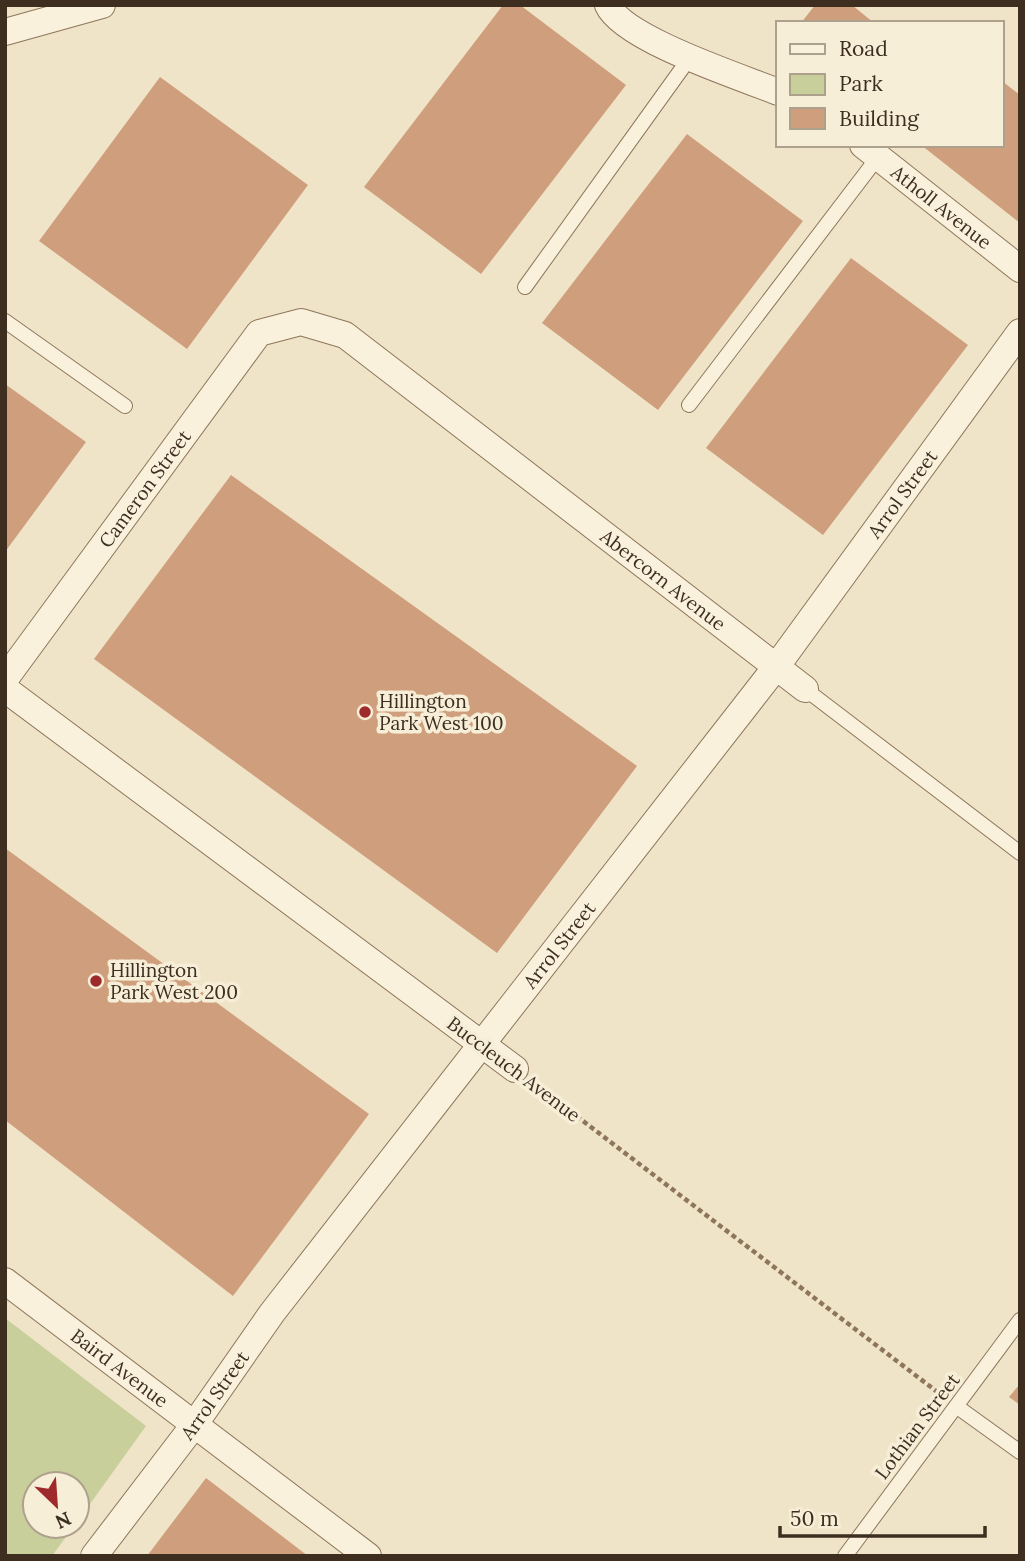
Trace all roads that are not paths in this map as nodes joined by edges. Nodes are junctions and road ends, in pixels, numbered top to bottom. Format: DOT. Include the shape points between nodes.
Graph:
graph roads {
  1 [pos="102,5"];
  2 [pos="608,5"];
  3 [pos="64,10"];
  4 [pos="5,32"];
  5 [pos="691,56"];
  6 [pos="776,91"];
  7 [pos="871,151"];
  8 [pos="1020,269"];
  9 [pos="525,287"];
  10 [pos="5,321"];
  11 [pos="301,322"];
  12 [pos="1020,331"];
  13 [pos="689,405"];
  14 [pos="125,406"];
  15 [pos="776,667"];
  16 [pos="5,679"];
  17 [pos="805,689"];
  18 [pos="5,690"];
  19 [pos="1020,853"];
  20 [pos="480,1042"];
  21 [pos="515,1069"];
  22 [pos="5,1282"];
  23 [pos="1020,1320"];
  24 [pos="956,1406"];
  25 [pos="194,1424"];
  26 [pos="1020,1452"];
  27 [pos="94,1556"];
  28 [pos="368,1556"];
  29 [pos="845,1556"];
  1 -- 3 [label="street"];
  2 -- 5 [label="street" via="642,37"];
  3 -- 4 [label="street"];
  5 -- 6 [label="street"];
  5 -- 9 [label="lane"];
  7 -- 8 [label="street, Atholl Avenue"];
  7 -- 13 [label="lane"];
  10 -- 14 [label="lane"];
  11 -- 15 [label="street, Abercorn Avenue" via="345,335"];
  11 -- 16 [label="street, Cameron Street" via="259,333"];
  12 -- 15 [label="street, Arrol Street"];
  15 -- 17 [label="street, Abercorn Avenue"];
  15 -- 20 [label="street, Arrol Street"];
  17 -- 19 [label="lane, Abercorn Avenue"];
  18 -- 20 [label="street, Buccleuch Avenue"];
  20 -- 21 [label="street, Buccleuch Avenue"];
  20 -- 25 [label="street, Arrol Street" via="272,1312"];
  22 -- 25 [label="street, Baird Avenue"];
  23 -- 24 [label="lane, Lothian Street"];
  24 -- 26 [label="lane"];
  24 -- 29 [label="lane, Lothian Street"];
  25 -- 27 [label="street, Arrol Street"];
  25 -- 28 [label="street, Baird Avenue"];
}
